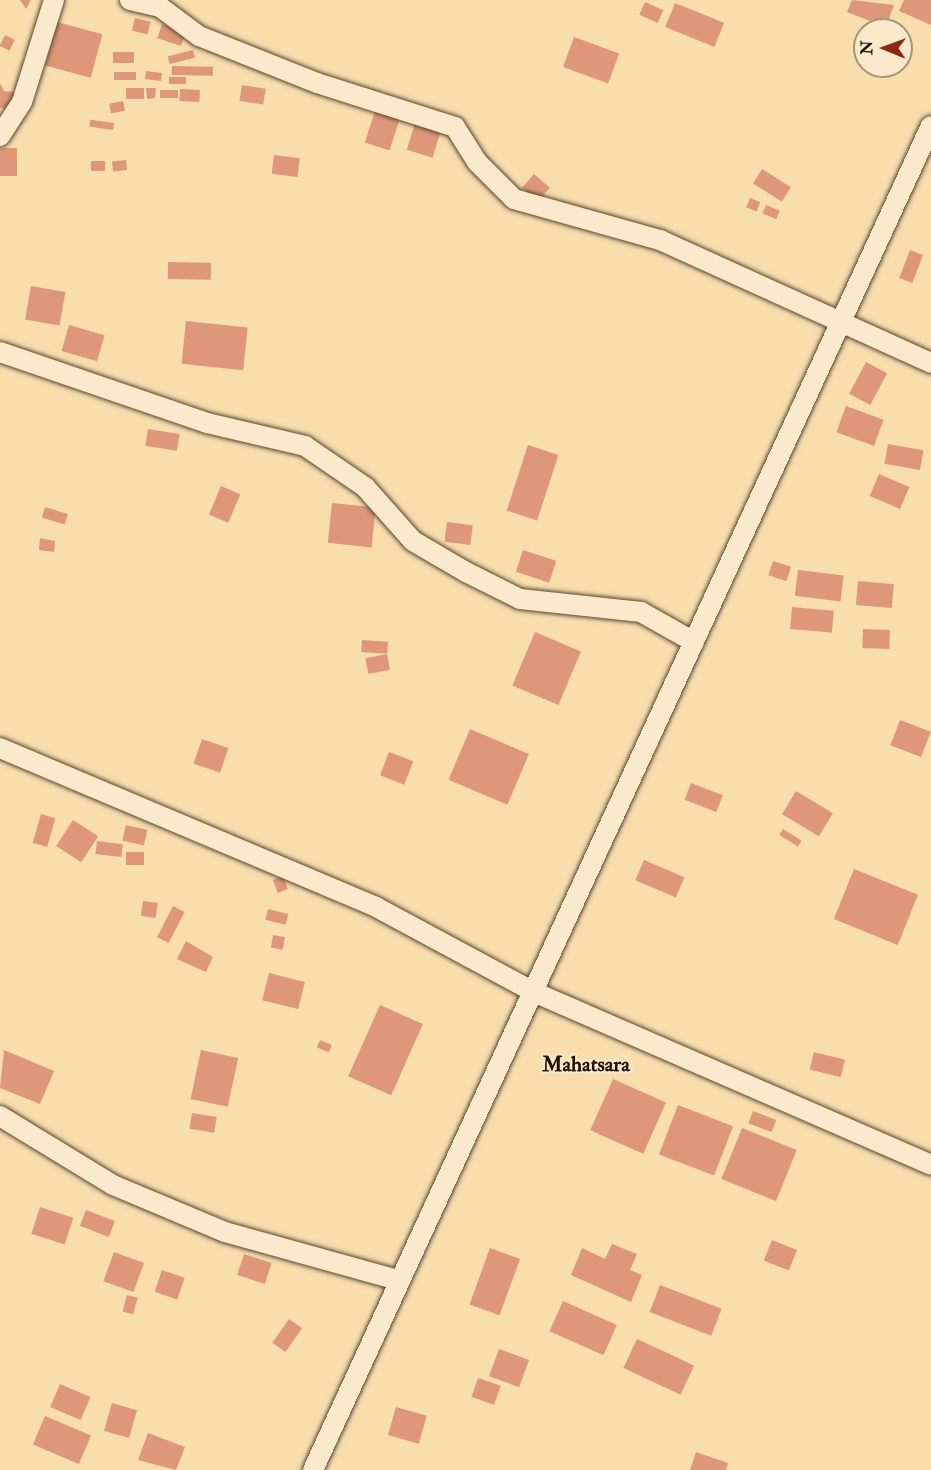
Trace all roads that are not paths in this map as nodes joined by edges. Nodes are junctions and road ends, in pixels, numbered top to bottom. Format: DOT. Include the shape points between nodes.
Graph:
graph roads {
  1 [pos="54,0"];
  2 [pos="130,0"];
  3 [pos="931,126"];
  4 [pos="0,136"];
  5 [pos="840,322"];
  6 [pos="0,352"];
  7 [pos="931,363"];
  8 [pos="694,642"];
  9 [pos="0,748"];
  10 [pos="536,993"];
  11 [pos="0,1116"];
  12 [pos="931,1165"];
  13 [pos="398,1280"];
  14 [pos="313,1470"];
  1 -- 4 [label="street" via="22,102"];
  2 -- 5 [label="street" via="160,7 199,36 317,83 455,127 477,162 514,199 660,240"];
  3 -- 5 [label="street"];
  5 -- 7 [label="street"];
  5 -- 8 [label="street"];
  6 -- 8 [label="street" via="207,423 305,446 365,487 413,541 466,572 520,599 641,612"];
  8 -- 10 [label="street"];
  9 -- 10 [label="street" via="376,907"];
  10 -- 12 [label="street"];
  10 -- 13 [label="street"];
  11 -- 13 [label="street" via="113,1185 225,1232"];
  13 -- 14 [label="street"];
}
